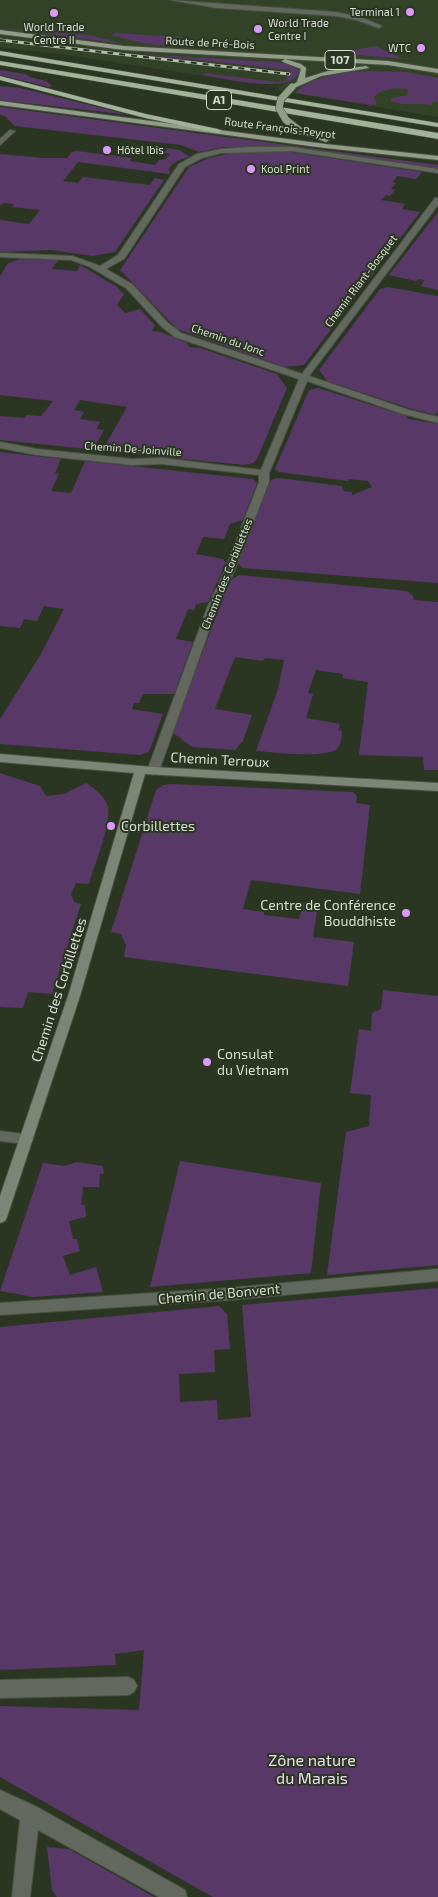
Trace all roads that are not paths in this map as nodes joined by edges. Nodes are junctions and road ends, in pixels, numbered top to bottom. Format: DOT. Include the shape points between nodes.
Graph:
graph roads {
  1 [pos="172,0"];
  2 [pos="379,26"];
  3 [pos="0,32"];
  4 [pos="0,53"];
  5 [pos="261,56"];
  6 [pos="0,64"];
  7 [pos="419,68"];
  8 [pos="438,71"];
  9 [pos="0,78"];
  10 [pos="300,82"];
  11 [pos="0,103"];
  12 [pos="438,125"];
  13 [pos="12,131"];
  14 [pos="218,131"];
  15 [pos="438,136"];
  16 [pos="0,143"];
  17 [pos="387,152"];
  18 [pos="438,158"];
  19 [pos="438,171"];
  20 [pos="438,200"];
  21 [pos="1,257"];
  22 [pos="101,269"];
  23 [pos="304,377"];
  24 [pos="438,420"];
  25 [pos="0,445"];
  26 [pos="264,473"];
  27 [pos="0,758"];
  28 [pos="147,771"];
  29 [pos="438,787"];
  30 [pos="0,1136"];
  31 [pos="26,1139"];
  32 [pos="0,1217"];
  33 [pos="438,1275"];
  34 [pos="0,1310"];
  35 [pos="128,1686"];
  36 [pos="0,1689"];
  37 [pos="0,1799"];
  38 [pos="30,1814"];
  39 [pos="21,1897"];
  40 [pos="178,1897"];
  1 -- 2 [label="street" via="338,14"];
  3 -- 5 [label="main road, Route de Pré-Bois" via="124,48"];
  4 -- 12 [label="highway, A1"];
  5 -- 7 [label="main road, Route de Pré-Bois / 107" via="362,61"];
  5 -- 10 [label="main road" via="302,67 305,72"];
  6 -- 15 [label="highway, A1"];
  7 -- 8 [label="main road"];
  7 -- 10 [label="main road" via="352,69"];
  9 -- 14 [label="highway"];
  10 -- 17 [label="main road, bridge" via="284,94 279,108 286,120 300,131 323,139"];
  11 -- 14 [label="main road, Route François-Peyrot"];
  13 -- 16 [label="street"];
  14 -- 17 [label="main road, Route François-Peyrot"];
  17 -- 18 [label="main road, Route François-Peyrot"];
  19 -- 22 [label="street" via="292,149 250,149 200,156 182,166 121,256"];
  20 -- 23 [label="street, Chemin Riant-Bosquet"];
  21 -- 22 [label="street, Chemin du Jonc" via="72,258"];
  22 -- 23 [label="street, Chemin du Jonc" via="129,286 165,326 178,335"];
  23 -- 24 [label="street, Chemin du Jonc"];
  23 -- 26 [label="street, Chemin des Corbillettes"];
  25 -- 26 [label="street, Chemin De-Joinville" via="37,452 132,462 162,461"];
  26 -- 28 [label="street, Chemin des Corbillettes" via="264,482 229,572"];
  27 -- 28 [label="street, Chemin Terroux"];
  28 -- 29 [label="street, Chemin Terroux"];
  28 -- 31 [label="street, Chemin des Corbillettes"];
  30 -- 31 [label="street"];
  31 -- 32 [label="street, Chemin des Corbillettes"];
  33 -- 34 [label="street, Chemin de Bonvent"];
  35 -- 36 [label="street"];
  37 -- 38 [label="street"];
  38 -- 39 [label="street"];
  38 -- 40 [label="street"];
}
